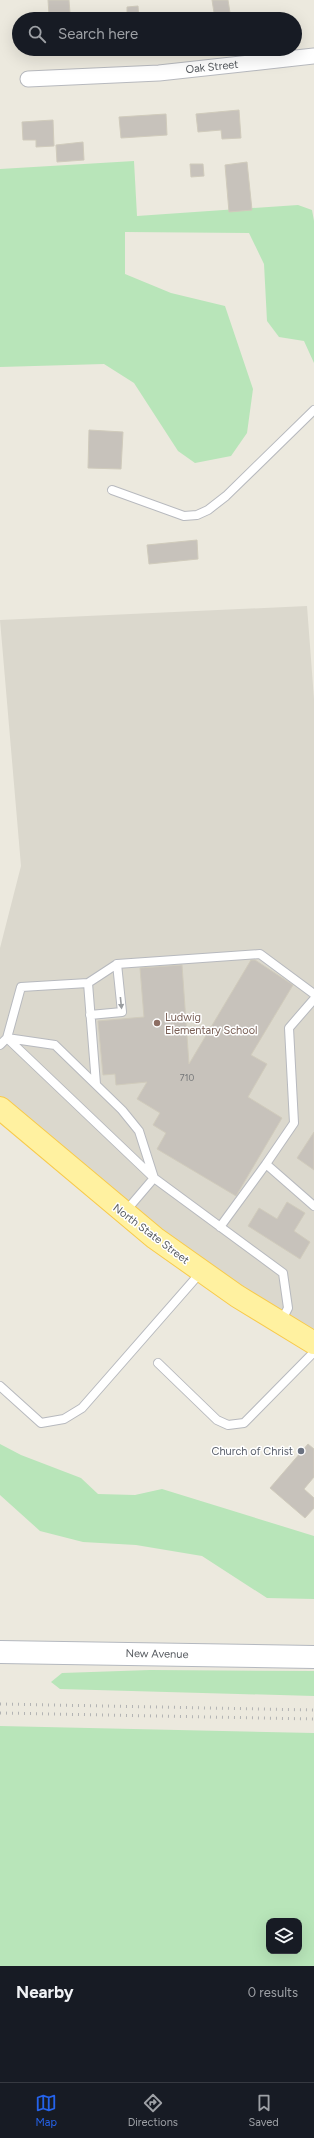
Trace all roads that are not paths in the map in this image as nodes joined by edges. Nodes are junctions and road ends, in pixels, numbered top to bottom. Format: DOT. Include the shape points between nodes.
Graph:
graph roads {
  1 [pos="314,56"];
  2 [pos="28,79"];
  3 [pos="314,410"];
  4 [pos="112,490"];
  5 [pos="117,964"];
  6 [pos="88,983"];
  7 [pos="314,994"];
  8 [pos="314,998"];
  9 [pos="90,1015"];
  10 [pos="7,1038"];
  11 [pos="0,1045"];
  12 [pos="96,1084"];
  13 [pos="0,1108"];
  14 [pos="266,1164"];
  15 [pos="154,1178"];
  16 [pos="314,1206"];
  17 [pos="124,1214"];
  18 [pos="220,1227"];
  19 [pos="201,1272"];
  20 [pos="281,1323"];
  21 [pos="314,1343"];
  22 [pos="314,1352"];
  23 [pos="158,1363"];
  24 [pos="0,1386"];
  25 [pos="0,1652"];
  26 [pos="314,1657"];
  1 -- 2 [label="street, Oak Street" via="159,73"];
  3 -- 4 [label="lane" via="226,496 197,515 184,516"];
  5 -- 6 [label="lane"];
  5 -- 7 [label="lane" via="260,954"];
  5 -- 9 [label="lane, one-way" via="122,1012"];
  6 -- 9 [label="lane"];
  6 -- 10 [label="lane" via="21,987"];
  8 -- 14 [label="lane" via="289,1028 294,1123"];
  9 -- 12 [label="lane"];
  10 -- 11 [label="lane"];
  10 -- 12 [label="lane" via="55,1045"];
  10 -- 15 [label="lane"];
  12 -- 15 [label="lane" via="139,1131"];
  13 -- 17 [label="main road, North State Street"];
  14 -- 16 [label="lane"];
  14 -- 18 [label="lane"];
  15 -- 17 [label="lane"];
  15 -- 18 [label="lane"];
  17 -- 19 [label="main road, North State Street"];
  18 -- 20 [label="lane" via="283,1273 288,1308"];
  19 -- 20 [label="main road, North State Street"];
  19 -- 24 [label="lane" via="82,1408 64,1419 41,1423"];
  20 -- 21 [label="main road, North State Street"];
  22 -- 23 [label="lane" via="244,1423 228,1425 217,1420"];
  25 -- 26 [label="main road, New Avenue"];
}
